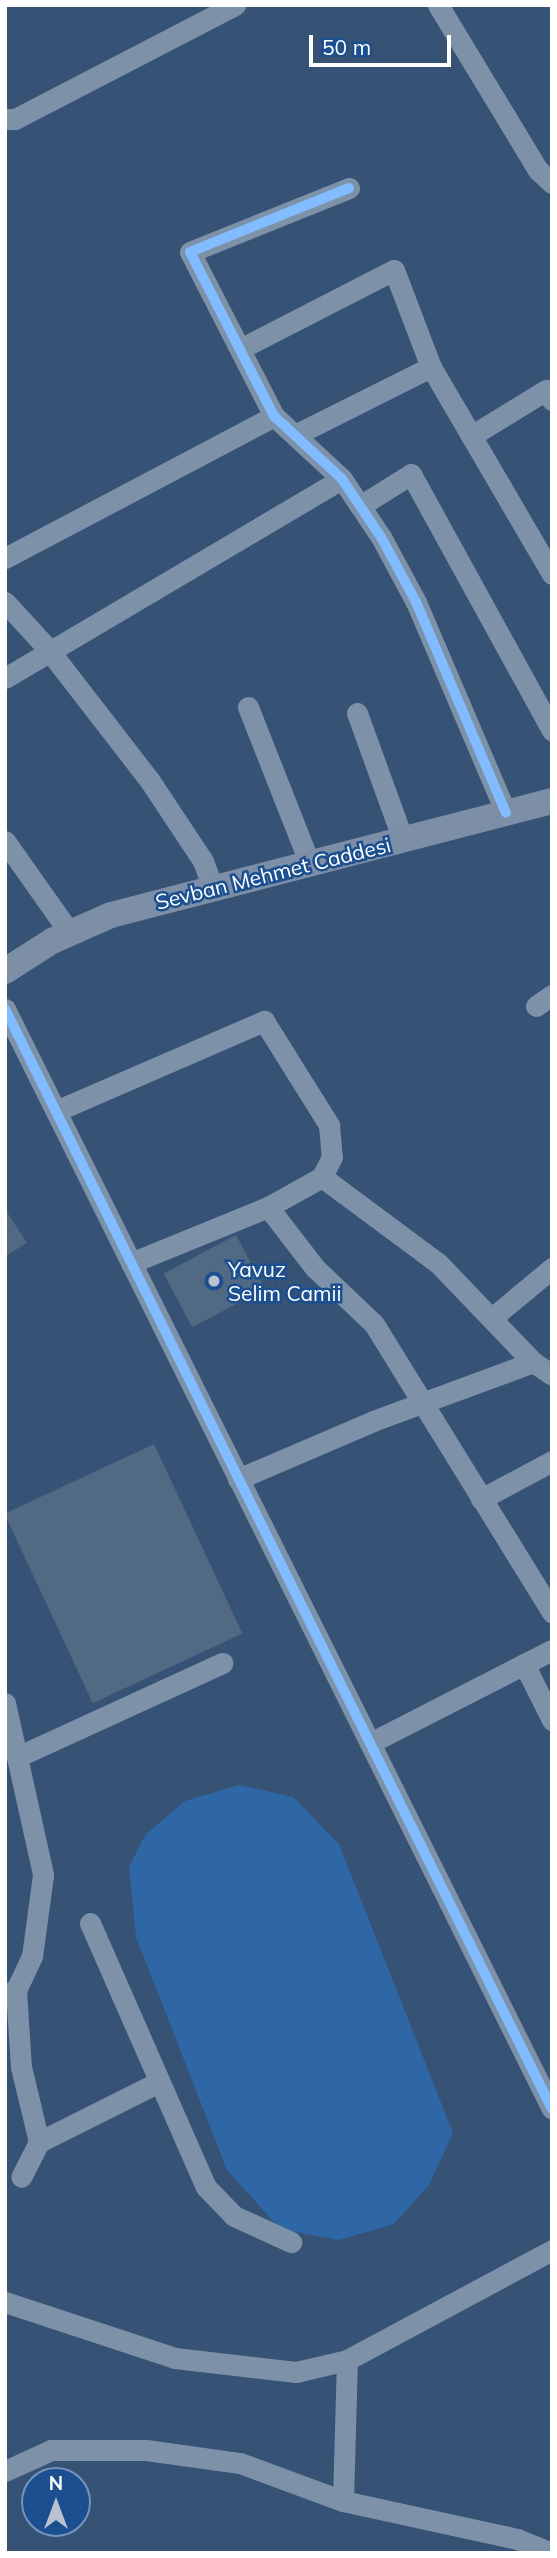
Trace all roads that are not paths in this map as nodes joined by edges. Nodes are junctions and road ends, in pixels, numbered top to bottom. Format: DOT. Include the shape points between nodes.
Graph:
graph roads {
  1 [pos="235,5"];
  2 [pos="438,5"];
  3 [pos="5,119"];
  4 [pos="552,183"];
  5 [pos="349,188"];
  6 [pos="240,349"];
  7 [pos="431,367"];
  8 [pos="552,400"];
  9 [pos="274,416"];
  10 [pos="295,435"];
  11 [pos="471,436"];
  12 [pos="342,479"];
  13 [pos="360,506"];
  14 [pos="5,558"];
  15 [pos="552,573"];
  16 [pos="5,603"];
  17 [pos="48,649"];
  18 [pos="5,678"];
  19 [pos="248,707"];
  20 [pos="357,713"];
  21 [pos="552,731"];
  22 [pos="552,801"];
  23 [pos="506,813"];
  24 [pos="402,840"];
  25 [pos="5,841"];
  26 [pos="310,864"];
  27 [pos="213,889"];
  28 [pos="70,933"];
  29 [pos="5,971"];
  30 [pos="5,1009"];
  31 [pos="56,1111"];
  32 [pos="321,1177"];
  33 [pos="268,1207"];
  34 [pos="131,1263"];
  35 [pos="552,1268"];
  36 [pos="493,1317"];
  37 [pos="533,1363"];
  38 [pos="552,1376"];
  39 [pos="423,1405"];
  40 [pos="552,1461"];
  41 [pos="238,1479"];
  42 [pos="481,1499"];
  43 [pos="552,1612"];
  44 [pos="552,1650"];
  45 [pos="222,1663"];
  46 [pos="524,1664"];
  47 [pos="5,1703"];
  48 [pos="552,1720"];
  49 [pos="370,1743"];
  50 [pos="17,1757"];
  51 [pos="90,1923"];
  52 [pos="11,1992"];
  53 [pos="13,2067"];
  54 [pos="159,2082"];
  55 [pos="552,2109"];
  56 [pos="39,2142"];
  57 [pos="21,2177"];
  58 [pos="291,2242"];
  59 [pos="552,2250"];
  60 [pos="5,2302"];
  61 [pos="347,2360"];
  62 [pos="5,2471"];
  63 [pos="343,2501"];
  64 [pos="551,2553"];
  1 -- 3 [label="street" via="15,119"];
  2 -- 4 [label="street" via="538,170"];
  5 -- 6 [label="street" via="190,251"];
  6 -- 7 [label="street" via="394,270"];
  6 -- 9 [label="street"];
  7 -- 10 [label="street"];
  7 -- 11 [label="street"];
  8 -- 11 [label="street" via="545,390"];
  9 -- 10 [label="street"];
  9 -- 14 [label="street"];
  10 -- 12 [label="street"];
  11 -- 15 [label="street"];
  12 -- 13 [label="street"];
  12 -- 17 [label="street"];
  13 -- 21 [label="street" via="411,474"];
  13 -- 23 [label="street" via="416,602"];
  16 -- 17 [label="street"];
  17 -- 18 [label="street"];
  17 -- 27 [label="street" via="150,781 203,861"];
  19 -- 26 [label="street"];
  20 -- 24 [label="street"];
  22 -- 23 [label="main road, Sevban Mehmet Caddesi"];
  23 -- 24 [label="main road, Sevban Mehmet Caddesi"];
  24 -- 26 [label="main road, Sevban Mehmet Caddesi"];
  25 -- 28 [label="street"];
  26 -- 27 [label="main road, Sevban Mehmet Caddesi"];
  27 -- 28 [label="main road, Sevban Mehmet Caddesi" via="111,915"];
  28 -- 29 [label="main road, Sevban Mehmet Caddesi"];
  30 -- 31 [label="street"];
  31 -- 32 [label="street" via="264,1021 329,1125 332,1157"];
  31 -- 34 [label="street"];
  32 -- 33 [label="street"];
  32 -- 36 [label="street" via="438,1263"];
  33 -- 34 [label="street"];
  33 -- 39 [label="street" via="315,1268 374,1324"];
  34 -- 41 [label="street"];
  35 -- 36 [label="street"];
  36 -- 37 [label="street"];
  37 -- 38 [label="street"];
  37 -- 39 [label="street"];
  39 -- 41 [label="street" via="373,1421"];
  39 -- 42 [label="street"];
  40 -- 42 [label="street"];
  41 -- 49 [label="street"];
  42 -- 43 [label="street"];
  44 -- 46 [label="street"];
  45 -- 50 [label="street"];
  46 -- 48 [label="street"];
  46 -- 49 [label="street"];
  47 -- 50 [label="street"];
  49 -- 55 [label="street"];
  50 -- 52 [label="street" via="43,1875 32,1956"];
  51 -- 54 [label="street"];
  52 -- 53 [label="street"];
  53 -- 56 [label="street"];
  54 -- 56 [label="street"];
  54 -- 58 [label="street" via="199,2176 214,2198 245,2224"];
  56 -- 57 [label="street"];
  59 -- 61 [label="street"];
  60 -- 61 [label="street" via="175,2358 296,2372"];
  61 -- 63 [label="street"];
  62 -- 63 [label="street" via="51,2450 146,2450 240,2463"];
  63 -- 64 [label="street" via="517,2539"];
}
